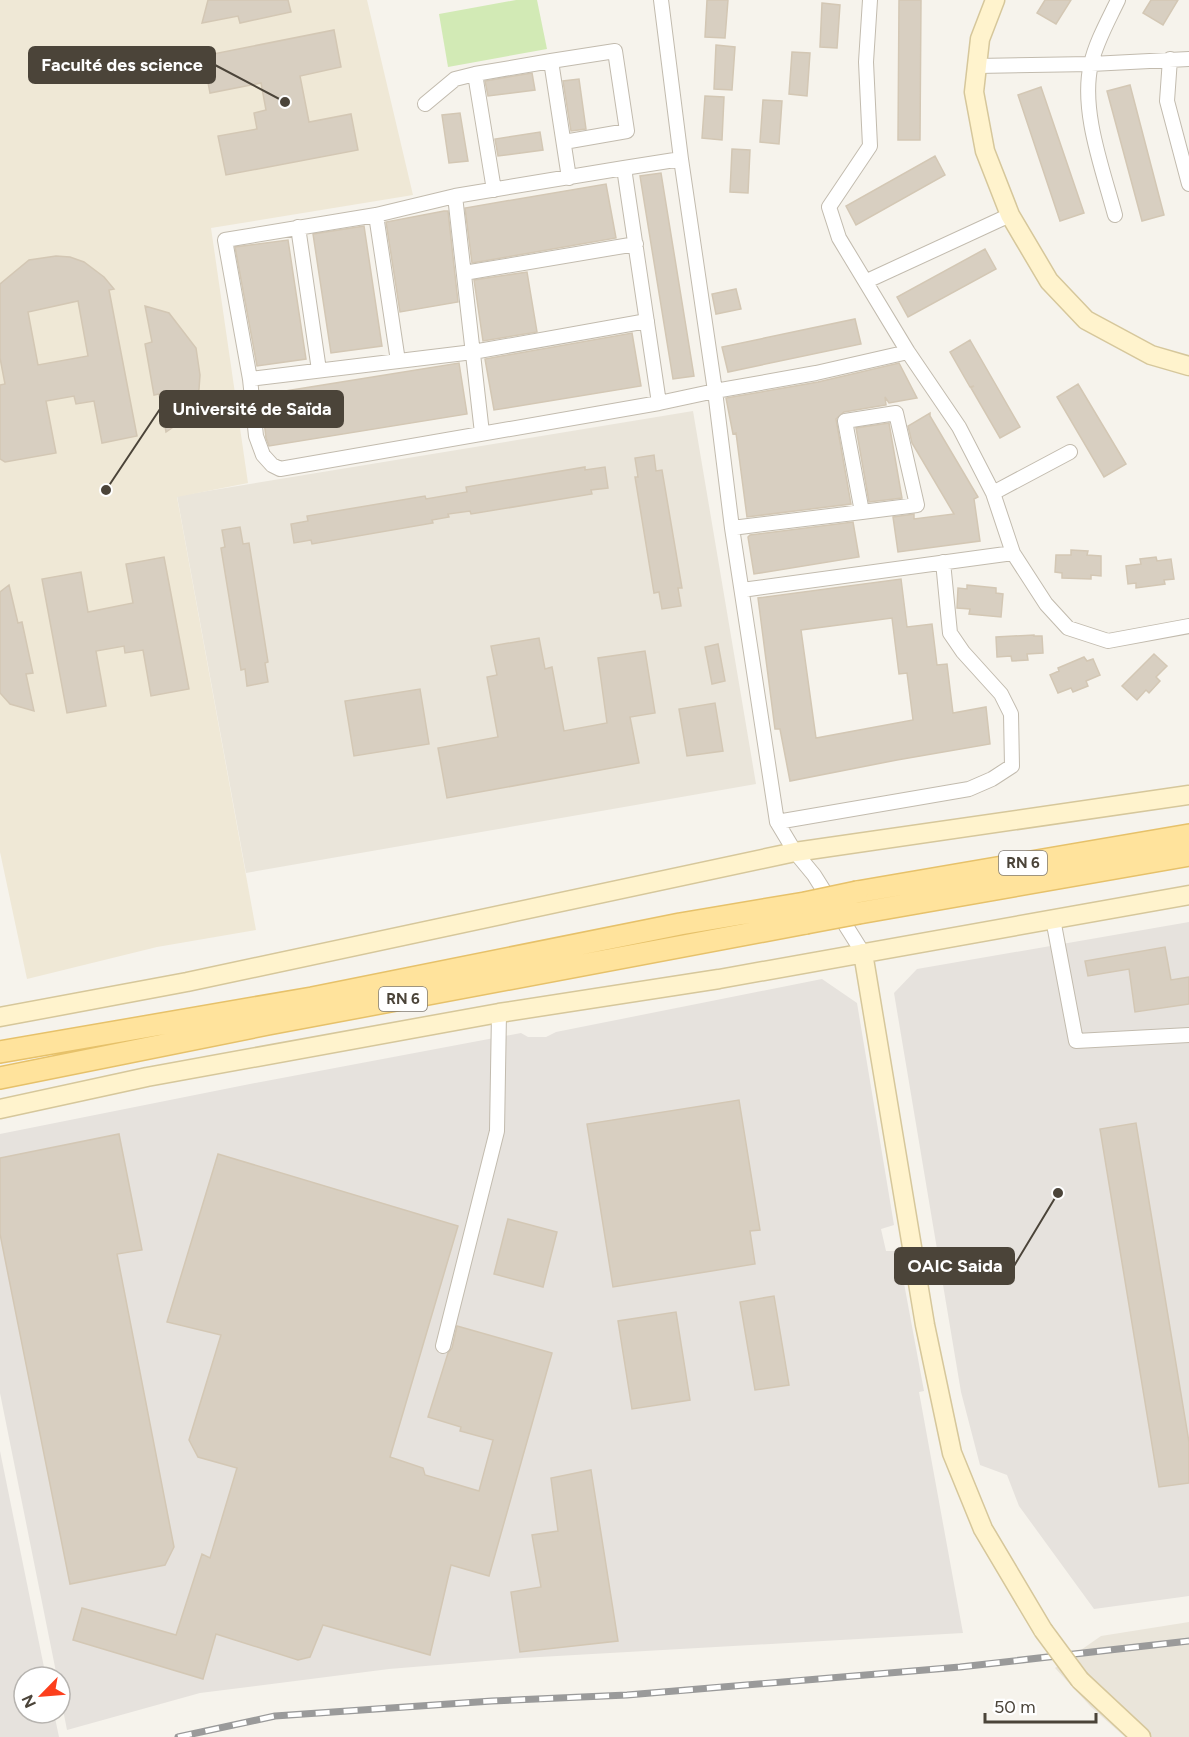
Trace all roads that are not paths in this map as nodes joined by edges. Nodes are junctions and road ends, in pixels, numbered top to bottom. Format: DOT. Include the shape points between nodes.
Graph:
graph roads {
  1 [pos="661,0"];
  2 [pos="870,0"];
  3 [pos="995,0"];
  4 [pos="1118,0"];
  5 [pos="1170,59"];
  6 [pos="1189,59"];
  7 [pos="551,61"];
  8 [pos="1091,64"];
  9 [pos="977,66"];
  10 [pos="475,74"];
  11 [pos="425,104"];
  12 [pos="564,142"];
  13 [pos="681,159"];
  14 [pos="624,168"];
  15 [pos="569,178"];
  16 [pos="1189,184"];
  17 [pos="494,190"];
  18 [pos="454,196"];
  19 [pos="1010,214"];
  20 [pos="376,215"];
  21 [pos="1115,215"];
  22 [pos="298,227"];
  23 [pos="636,244"];
  24 [pos="464,273"];
  25 [pos="867,281"];
  26 [pos="647,321"];
  27 [pos="473,352"];
  28 [pos="908,352"];
  29 [pos="398,361"];
  30 [pos="1189,366"];
  31 [pos="319,370"];
  32 [pos="250,379"];
  33 [pos="715,392"];
  34 [pos="659,403"];
  35 [pos="482,433"];
  36 [pos="1070,452"];
  37 [pos="993,493"];
  38 [pos="862,512"];
  39 [pos="732,528"];
  40 [pos="1013,553"];
  41 [pos="943,562"];
  42 [pos="742,590"];
  43 [pos="1189,626"];
  44 [pos="1189,795"];
  45 [pos="777,822"];
  46 [pos="1189,835"];
  47 [pos="795,852"];
  48 [pos="1189,855"];
  49 [pos="1189,895"];
  50 [pos="805,913"];
  51 [pos="1053,920"];
  52 [pos="863,954"];
  53 [pos="499,1013"];
  54 [pos="0,1017"];
  55 [pos="1189,1035"];
  56 [pos="0,1052"];
  57 [pos="0,1078"];
  58 [pos="0,1109"];
  59 [pos="443,1346"];
  60 [pos="1141,1737"];
  1 -- 13 [label="street"];
  2 -- 25 [label="street" via="866,62 870,146 829,207 839,238"];
  3 -- 9 [label="street" via="980,39"];
  4 -- 8 [label="street"];
  5 -- 6 [label="street"];
  5 -- 8 [label="street"];
  5 -- 16 [label="street" via="1167,101"];
  7 -- 10 [label="street"];
  7 -- 12 [label="street"];
  7 -- 12 [label="street" via="615,51 627,131"];
  8 -- 9 [label="street"];
  8 -- 21 [label="street" via="1088,107"];
  9 -- 19 [label="street" via="974,92 985,151"];
  10 -- 11 [label="street" via="455,79"];
  10 -- 17 [label="street"];
  12 -- 15 [label="street"];
  13 -- 14 [label="street"];
  13 -- 33 [label="street"];
  14 -- 15 [label="street"];
  14 -- 23 [label="street"];
  15 -- 17 [label="street"];
  17 -- 18 [label="street"];
  18 -- 20 [label="street"];
  18 -- 24 [label="street"];
  19 -- 25 [label="street"];
  19 -- 30 [label="street" via="1049,281 1086,320 1151,355"];
  20 -- 22 [label="street"];
  20 -- 29 [label="street"];
  22 -- 31 [label="street"];
  22 -- 32 [label="street" via="225,240"];
  23 -- 24 [label="street"];
  23 -- 26 [label="street"];
  24 -- 27 [label="street"];
  25 -- 28 [label="street"];
  26 -- 27 [label="street"];
  26 -- 34 [label="street"];
  27 -- 29 [label="street"];
  27 -- 35 [label="street"];
  28 -- 33 [label="street"];
  28 -- 37 [label="street" via="960,427"];
  29 -- 31 [label="street"];
  31 -- 32 [label="street"];
  32 -- 35 [label="street" via="256,435 263,455 280,469"];
  33 -- 34 [label="street"];
  33 -- 39 [label="street"];
  34 -- 35 [label="street"];
  36 -- 37 [label="street"];
  37 -- 40 [label="street"];
  38 -- 38 [label="street" via="845,421 896,413 917,505"];
  38 -- 39 [label="street"];
  39 -- 42 [label="street"];
  40 -- 41 [label="street"];
  40 -- 43 [label="street" via="1046,604 1068,628 1107,640"];
  41 -- 42 [label="street"];
  41 -- 45 [label="street" via="950,633 1001,694 1011,714 1012,766 969,789"];
  42 -- 45 [label="street"];
  44 -- 47 [label="street"];
  45 -- 47 [label="street"];
  46 -- 50 [label="main road, RN 6, bridge" via="857,892"];
  47 -- 52 [label="street" via="814,875"];
  47 -- 54 [label="street" via="188,982"];
  48 -- 50 [label="main road, RN 6, bridge" via="859,914"];
  49 -- 51 [label="street"];
  50 -- 56 [label="main road, RN 6" via="680,924 312,998"];
  50 -- 57 [label="main road, RN 6"];
  51 -- 52 [label="street"];
  51 -- 55 [label="street" via="1076,1041"];
  52 -- 53 [label="street"];
  52 -- 60 [label="street, bridge" via="925,1325 952,1453 983,1528 1043,1630 1080,1680"];
  53 -- 58 [label="street" via="147,1077"];
  53 -- 59 [label="street" via="497,1131"];
}
